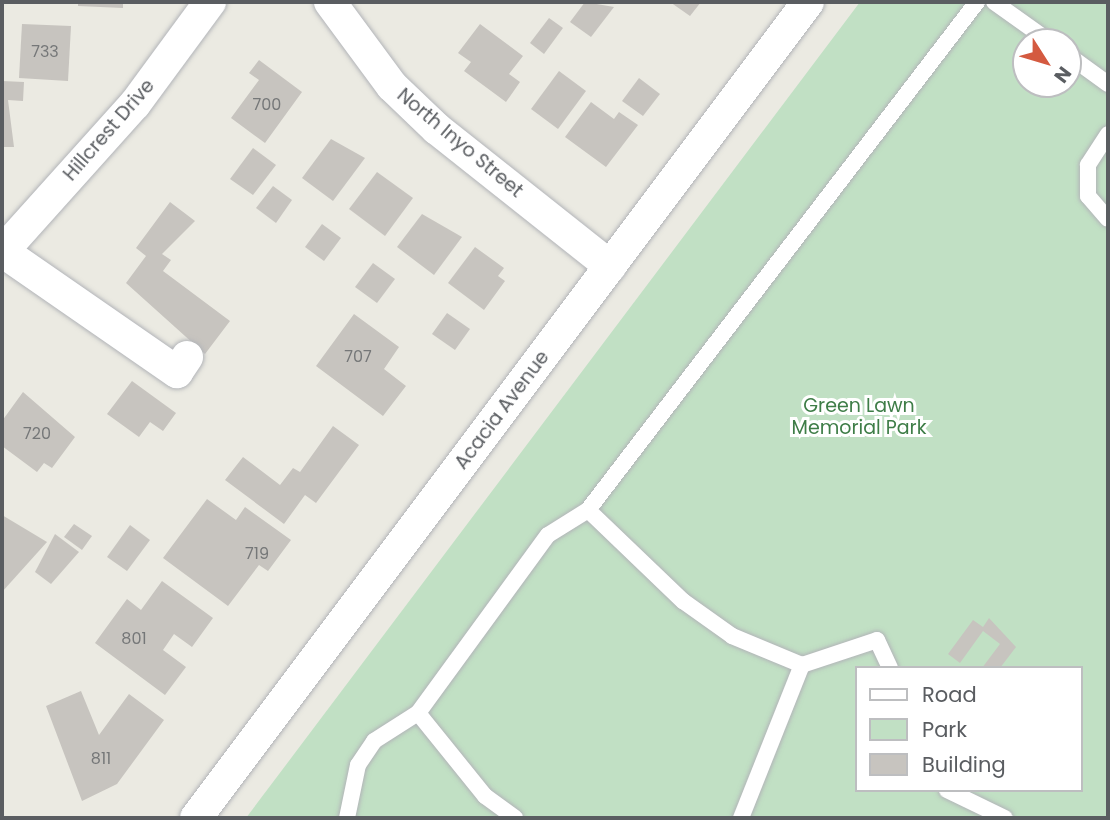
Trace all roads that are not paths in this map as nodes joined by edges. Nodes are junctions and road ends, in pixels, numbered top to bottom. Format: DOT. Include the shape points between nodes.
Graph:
graph roads {
  1 [pos="210,2"];
  2 [pos="330,2"];
  3 [pos="808,2"];
  4 [pos="977,2"];
  5 [pos="994,2"];
  6 [pos="1030,28"];
  7 [pos="1082,65"];
  8 [pos="1108,84"];
  9 [pos="1108,134"];
  10 [pos="1108,219"];
  11 [pos="2,252"];
  12 [pos="610,266"];
  13 [pos="187,357"];
  14 [pos="588,510"];
  15 [pos="802,665"];
  16 [pos="889,666"];
  17 [pos="418,713"];
  18 [pos="951,792"];
  19 [pos="196,818"];
  20 [pos="347,818"];
  21 [pos="515,818"];
  22 [pos="741,818"];
  23 [pos="1004,818"];
  1 -- 11 [label="street, Hillcrest Drive" via="135,104"];
  2 -- 12 [label="street, North Inyo Street" via="393,86 437,129"];
  3 -- 12 [label="street, Acacia Avenue"];
  4 -- 14 [label="lane"];
  5 -- 6 [label="lane"];
  7 -- 8 [label="lane"];
  9 -- 10 [label="lane" via="1088,165 1088,197"];
  11 -- 13 [label="street" via="177,372"];
  12 -- 19 [label="street, Acacia Avenue"];
  14 -- 15 [label="lane" via="712,622"];
  14 -- 17 [label="lane" via="548,535"];
  15 -- 16 [label="lane" via="877,640"];
  15 -- 22 [label="lane"];
  17 -- 20 [label="lane" via="374,741 358,765"];
  17 -- 21 [label="lane" via="485,796"];
  18 -- 23 [label="lane"];
}
